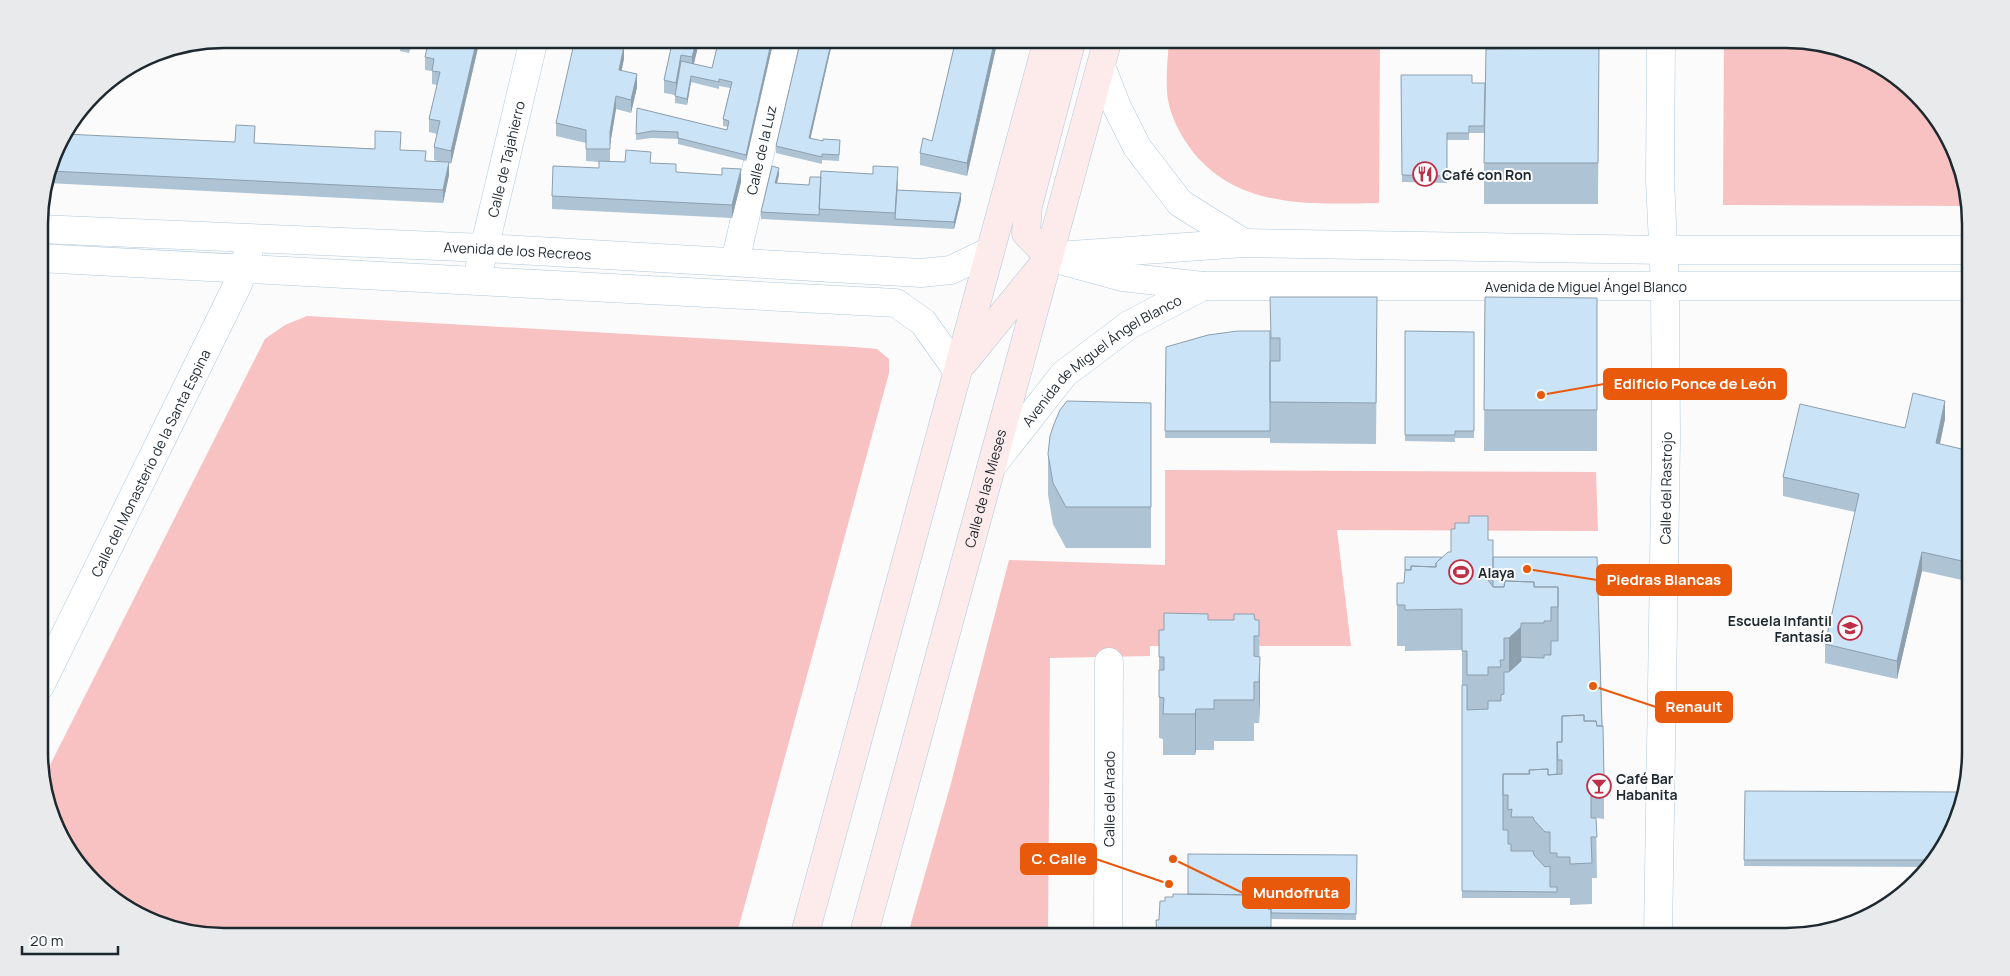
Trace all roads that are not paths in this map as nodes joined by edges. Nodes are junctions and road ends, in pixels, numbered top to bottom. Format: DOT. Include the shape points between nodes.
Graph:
graph roads {
  1 [pos="532,48"];
  2 [pos="784,48"];
  3 [pos="1046,48"];
  4 [pos="1070,48"];
  5 [pos="1106,48"];
  6 [pos="1661,48"];
  7 [pos="1101,66"];
  8 [pos="48,230"];
  9 [pos="253,238"];
  10 [pos="1244,243"];
  11 [pos="484,248"];
  12 [pos="1663,250"];
  13 [pos="1962,250"];
  14 [pos="990,251"];
  15 [pos="1049,257"];
  16 [pos="48,258"];
  17 [pos="735,262"];
  18 [pos="242,269"];
  19 [pos="476,280"];
  20 [pos="1665,285"];
  21 [pos="1203,286"];
  22 [pos="1962,286"];
  23 [pos="957,370"];
  24 [pos="991,467"];
  25 [pos="1109,662"];
  26 [pos="48,670"];
  27 [pos="806,928"];
  28 [pos="865,928"];
  29 [pos="1108,928"];
  30 [pos="1658,928"];
  1 -- 11 [label="street, Calle de Tajahierro"];
  2 -- 17 [label="street, Calle de la Luz"];
  3 -- 14 [label="main road"];
  4 -- 15 [label="main road" via="1028,206 1026,233"];
  5 -- 7 [label="main road, Calle de las Mieses"];
  6 -- 12 [label="street, Calle del Rastrojo"];
  7 -- 10 [label="street" via="1137,148 1180,203"];
  7 -- 15 [label="main road, Calle de las Mieses"];
  8 -- 9 [label="street, Avenida de los Recreos"];
  9 -- 11 [label="street, Avenida de los Recreos"];
  9 -- 18 [label="street, Calle del Monasterio de la Santa Espina"];
  10 -- 12 [label="street"];
  10 -- 15 [label="street"];
  11 -- 17 [label="street, Avenida de los Recreos"];
  11 -- 19 [label="street, Calle de Tajahierro"];
  12 -- 13 [label="street"];
  12 -- 20 [label="street, Calle del Rastrojo"];
  14 -- 17 [label="street, Avenida de los Recreos" via="951,270 921,273"];
  14 -- 23 [label="main road"];
  15 -- 21 [label="street, Avenida de Miguel Ángel Blanco" via="1122,277"];
  15 -- 23 [label="main road"];
  15 -- 24 [label="main road, Calle de las Mieses"];
  16 -- 18 [label="street"];
  18 -- 19 [label="street"];
  18 -- 26 [label="street, Calle del Monasterio de la Santa Espina" via="238,284"];
  19 -- 23 [label="street" via="896,303 923,322"];
  20 -- 21 [label="street, Avenida de Miguel Ángel Blanco"];
  20 -- 22 [label="street, Avenida de Miguel Ángel Blanco"];
  20 -- 30 [label="street, Calle del Rastrojo" via="1666,439"];
  21 -- 24 [label="street, Avenida de Miguel Ángel Blanco" via="1129,325 1064,374"];
  23 -- 27 [label="main road"];
  24 -- 28 [label="main road, Calle de las Mieses"];
  25 -- 29 [label="street, Calle del Arado"];
}
